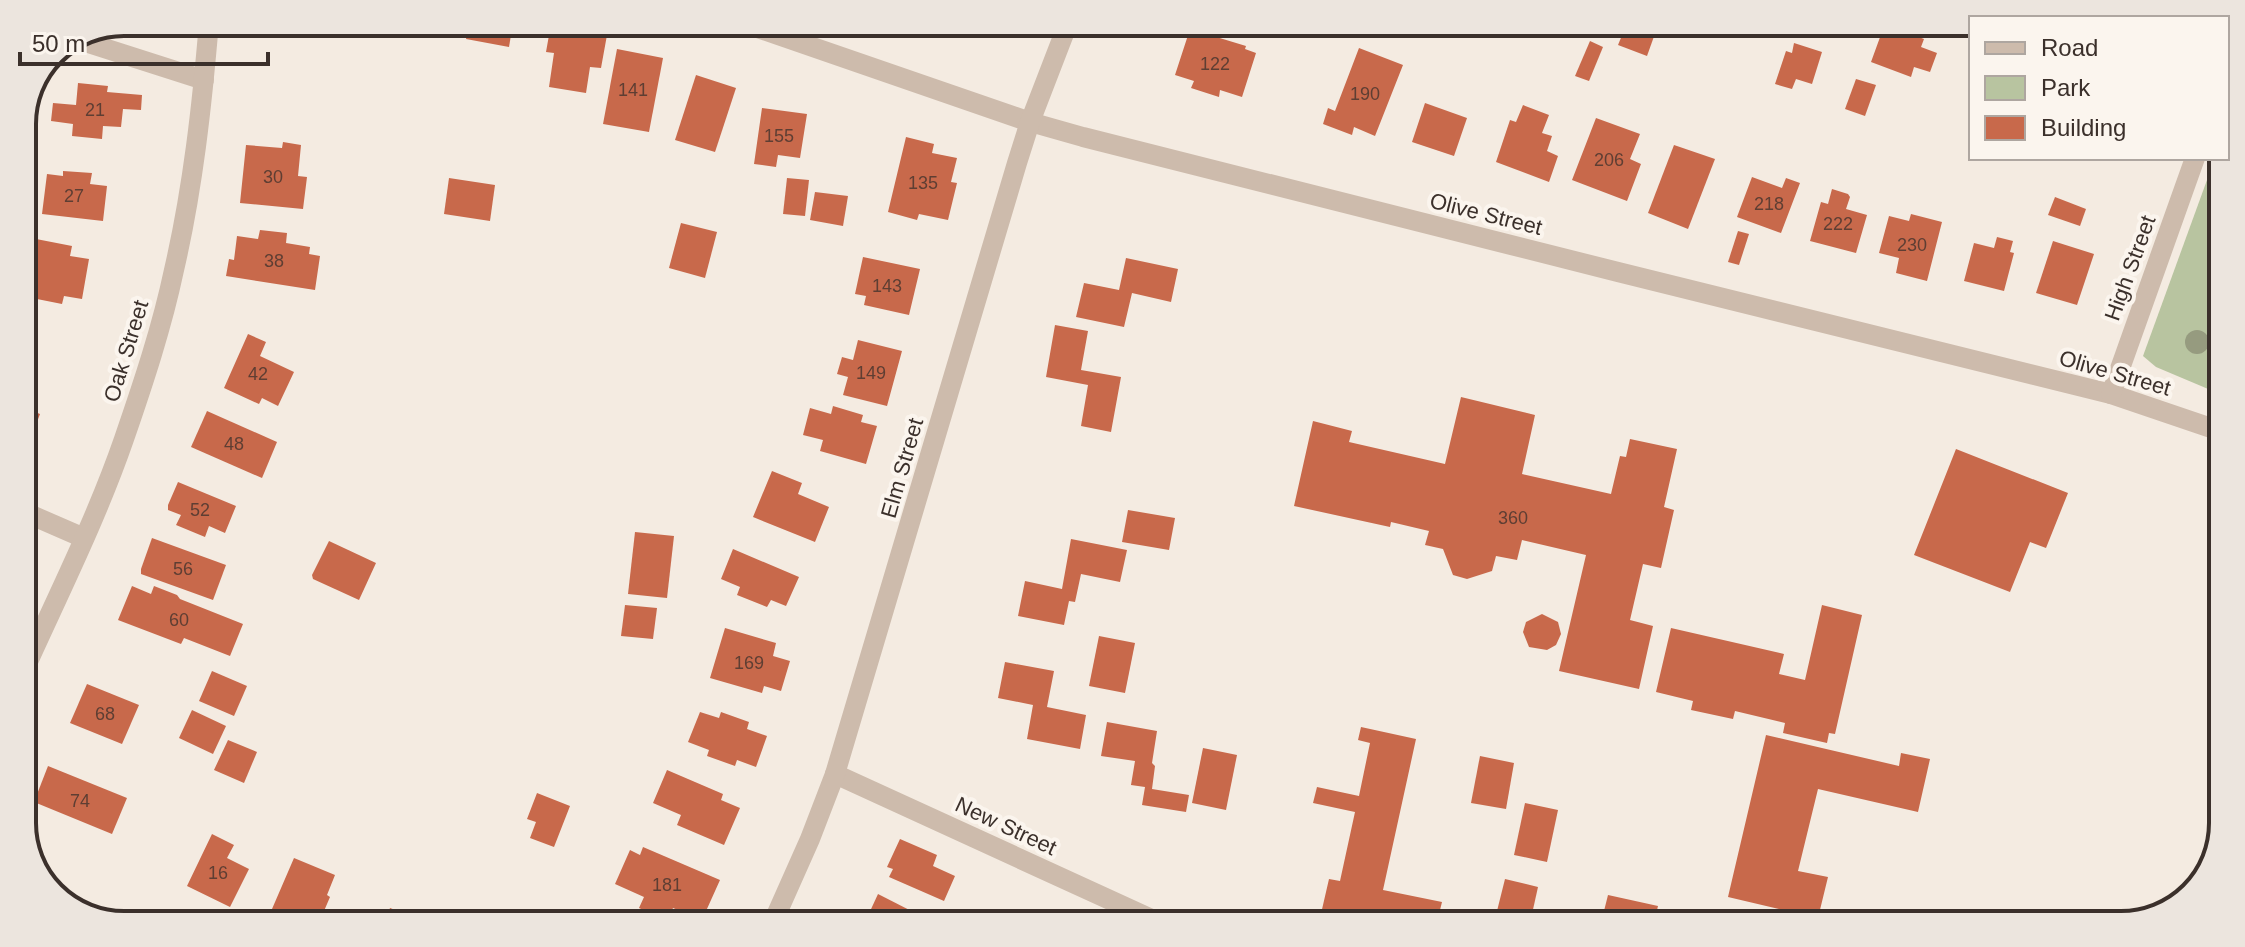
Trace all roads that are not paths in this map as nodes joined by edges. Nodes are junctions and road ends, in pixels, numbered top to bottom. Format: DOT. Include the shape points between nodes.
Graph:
graph roads {
  1 [pos="208,36"];
  2 [pos="781,36"];
  3 [pos="1063,36"];
  4 [pos="90,43"];
  5 [pos="204,80"];
  6 [pos="1030,122"];
  7 [pos="2194,160"];
  8 [pos="2111,394"];
  9 [pos="2209,427"];
  10 [pos="36,517"];
  11 [pos="84,538"];
  12 [pos="36,644"];
  13 [pos="835,774"];
  14 [pos="778,911"];
  15 [pos="1134,911"];
  1 -- 5 [label="street, Oak Street"];
  2 -- 6 [label="street, Olive Street"];
  3 -- 6 [label="street, Elm Street"];
  4 -- 5 [label="street"];
  5 -- 11 [label="street, Oak Street" via="191,183 151,359"];
  6 -- 8 [label="street, Olive Street"];
  6 -- 13 [label="street, Elm Street"];
  7 -- 8 [label="street, High Street"];
  8 -- 9 [label="street, Olive Street"];
  10 -- 11 [label="street"];
  11 -- 12 [label="street, Oak Street"];
  13 -- 14 [label="street, Elm Street"];
  13 -- 15 [label="street, New Street"];
}
